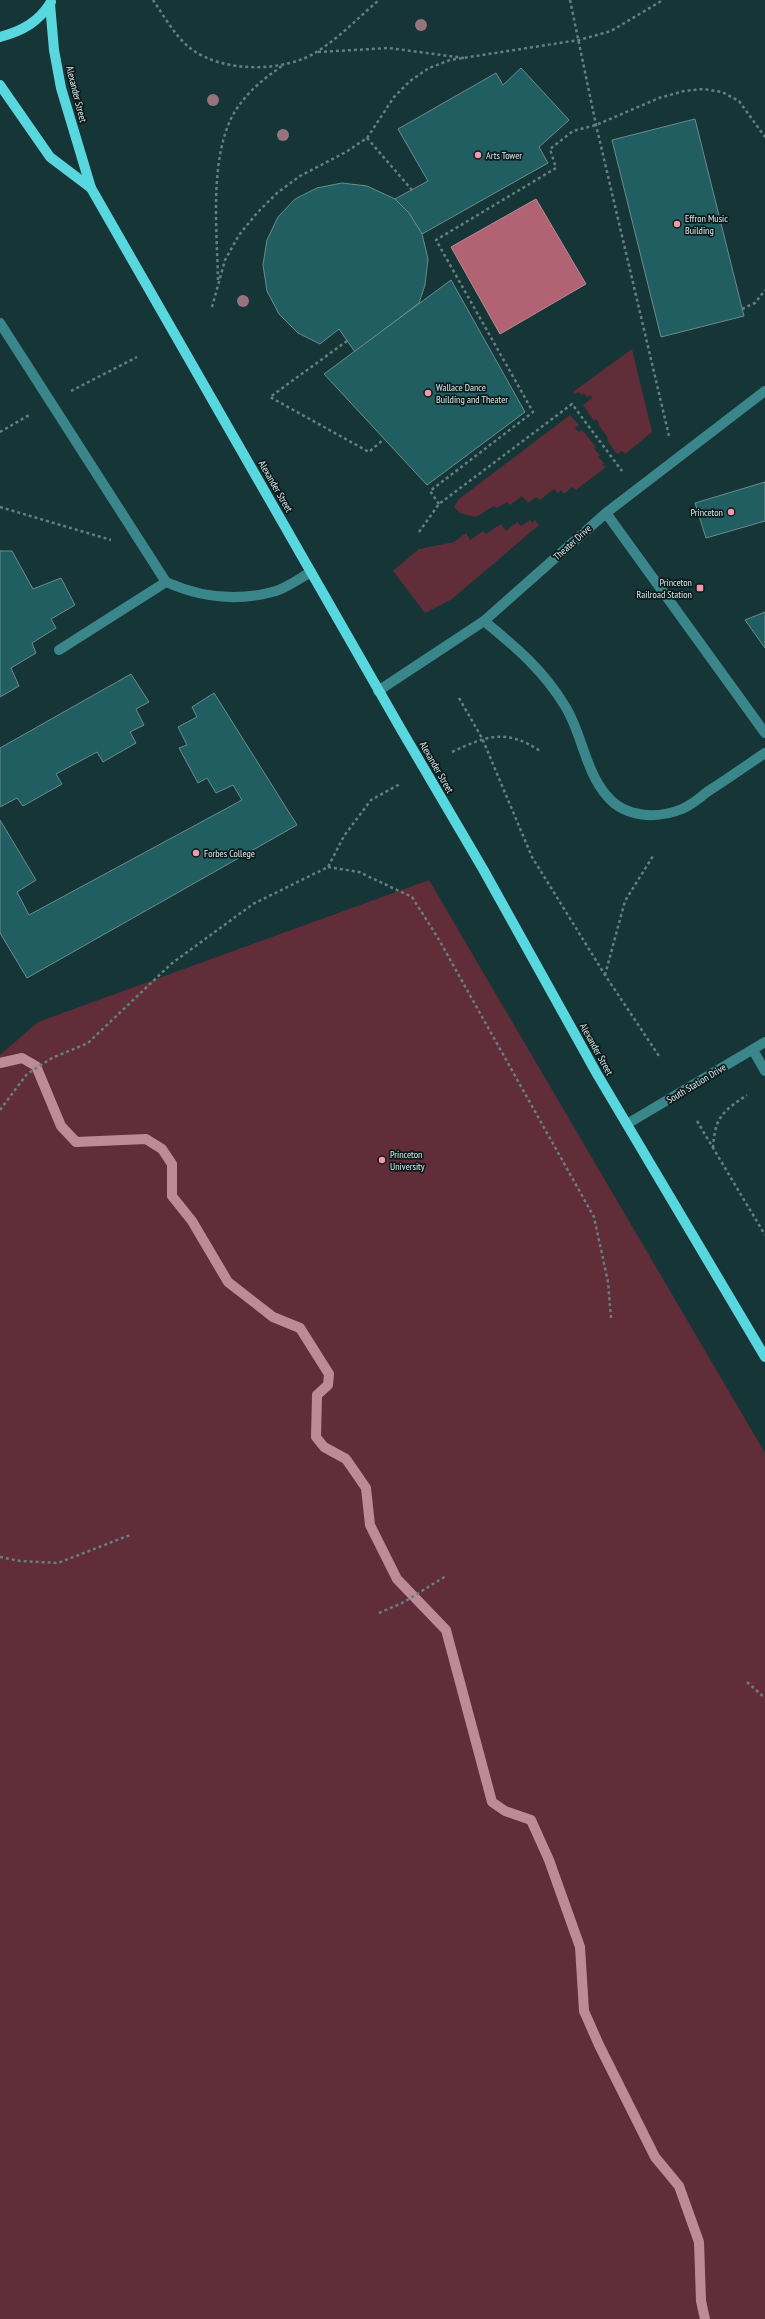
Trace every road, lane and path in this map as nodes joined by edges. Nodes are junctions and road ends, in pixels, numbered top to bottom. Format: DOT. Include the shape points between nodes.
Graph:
graph roads {
  1 [pos="153,0"];
  2 [pos="379,0"];
  3 [pos="570,0"];
  4 [pos="663,0"];
  5 [pos="51,2"];
  6 [pos="0,37"];
  7 [pos="579,40"];
  8 [pos="317,52"];
  9 [pos="468,58"];
  10 [pos="282,66"];
  11 [pos="0,85"];
  12 [pos="596,125"];
  13 [pos="765,137"];
  14 [pos="366,138"];
  15 [pos="91,188"];
  16 [pos="412,190"];
  17 [pos="218,283"];
  18 [pos="765,290"];
  19 [pos="212,308"];
  20 [pos="742,309"];
  21 [pos="0,323"];
  22 [pos="347,341"];
  23 [pos="137,356"];
  24 [pos="71,391"];
  25 [pos="765,391"];
  26 [pos="36,412"];
  27 [pos="0,432"];
  28 [pos="669,437"];
  29 [pos="384,439"];
  30 [pos="623,472"];
  31 [pos="439,504"];
  32 [pos="0,507"];
  33 [pos="606,513"];
  34 [pos="419,532"];
  35 [pos="144,551"];
  36 [pos="311,572"];
  37 [pos="166,582"];
  38 [pos="484,621"];
  39 [pos="59,650"];
  40 [pos="378,691"];
  41 [pos="459,698"];
  42 [pos="765,733"];
  43 [pos="482,738"];
  44 [pos="540,751"];
  45 [pos="452,752"];
  46 [pos="765,753"];
  47 [pos="400,784"];
  48 [pos="653,856"];
  49 [pos="328,867"];
  50 [pos="605,975"];
  51 [pos="765,1042"];
  52 [pos="753,1050"];
  53 [pos="659,1056"];
  54 [pos="765,1071"];
  55 [pos="747,1095"];
  56 [pos="0,1110"];
  57 [pos="697,1122"];
  58 [pos="627,1124"];
  59 [pos="713,1149"];
  60 [pos="765,1235"];
  61 [pos="611,1318"];
  62 [pos="765,1357"];
  63 [pos="130,1535"];
  64 [pos="0,1558"];
  65 [pos="446,1576"];
  66 [pos="379,1613"];
  67 [pos="747,1682"];
  68 [pos="765,1698"];
  1 -- 10 [label="path" via="190,48 205,58 227,64"];
  2 -- 8 [label="path"];
  3 -- 7 [label="path"];
  4 -- 7 [label="path" via="611,31"];
  5 -- 6 [label="main road" via="37,20 19,32"];
  5 -- 15 [label="main road, Alexander Street" via="54,50 61,88"];
  7 -- 9 [label="path"];
  7 -- 12 [label="path"];
  8 -- 9 [label="path" via="389,48"];
  8 -- 10 [label="path"];
  9 -- 14 [label="path" via="450,60 429,68 410,81 394,97"];
  10 -- 17 [label="path" via="262,79 246,97 234,114 223,140 218,174"];
  11 -- 15 [label="main road, Alexander Street" via="50,157"];
  12 -- 13 [label="path" via="659,98 703,89 722,92 739,101"];
  12 -- 28 [label="path"];
  12 -- 31 [label="path" via="573,131 550,149 556,168 436,240 533,412 430,491"];
  14 -- 16 [label="path"];
  14 -- 17 [label="path" via="346,152 300,176 277,193 239,235 225,260"];
  15 -- 36 [label="main road, Alexander Street"];
  17 -- 19 [label="path"];
  18 -- 20 [label="path" via="755,303"];
  21 -- 35 [label="street"];
  22 -- 29 [label="path" via="270,397 369,452"];
  23 -- 24 [label="path"];
  25 -- 33 [label="street, Theater Drive"];
  26 -- 27 [label="path"];
  30 -- 31 [label="path" via="572,404"];
  31 -- 34 [label="path"];
  32 -- 35 [label="path"];
  33 -- 38 [label="street, Theater Drive"];
  33 -- 42 [label="street"];
  35 -- 37 [label="street"];
  36 -- 37 [label="street" via="277,591 228,598 190,593"];
  36 -- 40 [label="main road, Alexander Street"];
  37 -- 39 [label="street"];
  38 -- 40 [label="street, Theater Drive"];
  38 -- 46 [label="street" via="543,673 566,707 603,791 623,809 642,815 660,815 683,809"];
  40 -- 58 [label="main road, Alexander Street" via="483,869"];
  41 -- 43 [label="path"];
  43 -- 44 [label="path" via="506,737 531,745"];
  43 -- 45 [label="path"];
  43 -- 50 [label="path" via="532,857"];
  47 -- 49 [label="path" via="371,800 344,836"];
  48 -- 50 [label="path" via="625,901"];
  49 -- 56 [label="path" via="254,904 171,964 88,1043 52,1058 27,1074"];
  49 -- 61 [label="path" via="359,872 412,897 438,938 594,1217 608,1282"];
  50 -- 53 [label="path"];
  51 -- 52 [label="street, South Station Drive"];
  52 -- 54 [label="street"];
  52 -- 58 [label="street, South Station Drive"];
  55 -- 59 [label="path" via="725,1109 717,1120"];
  57 -- 59 [label="path"];
  58 -- 62 [label="main road, Alexander Street"];
  59 -- 60 [label="path"];
  63 -- 64 [label="path" via="58,1562"];
  65 -- 66 [label="path" via="404,1602"];
  67 -- 68 [label="path"];
}
